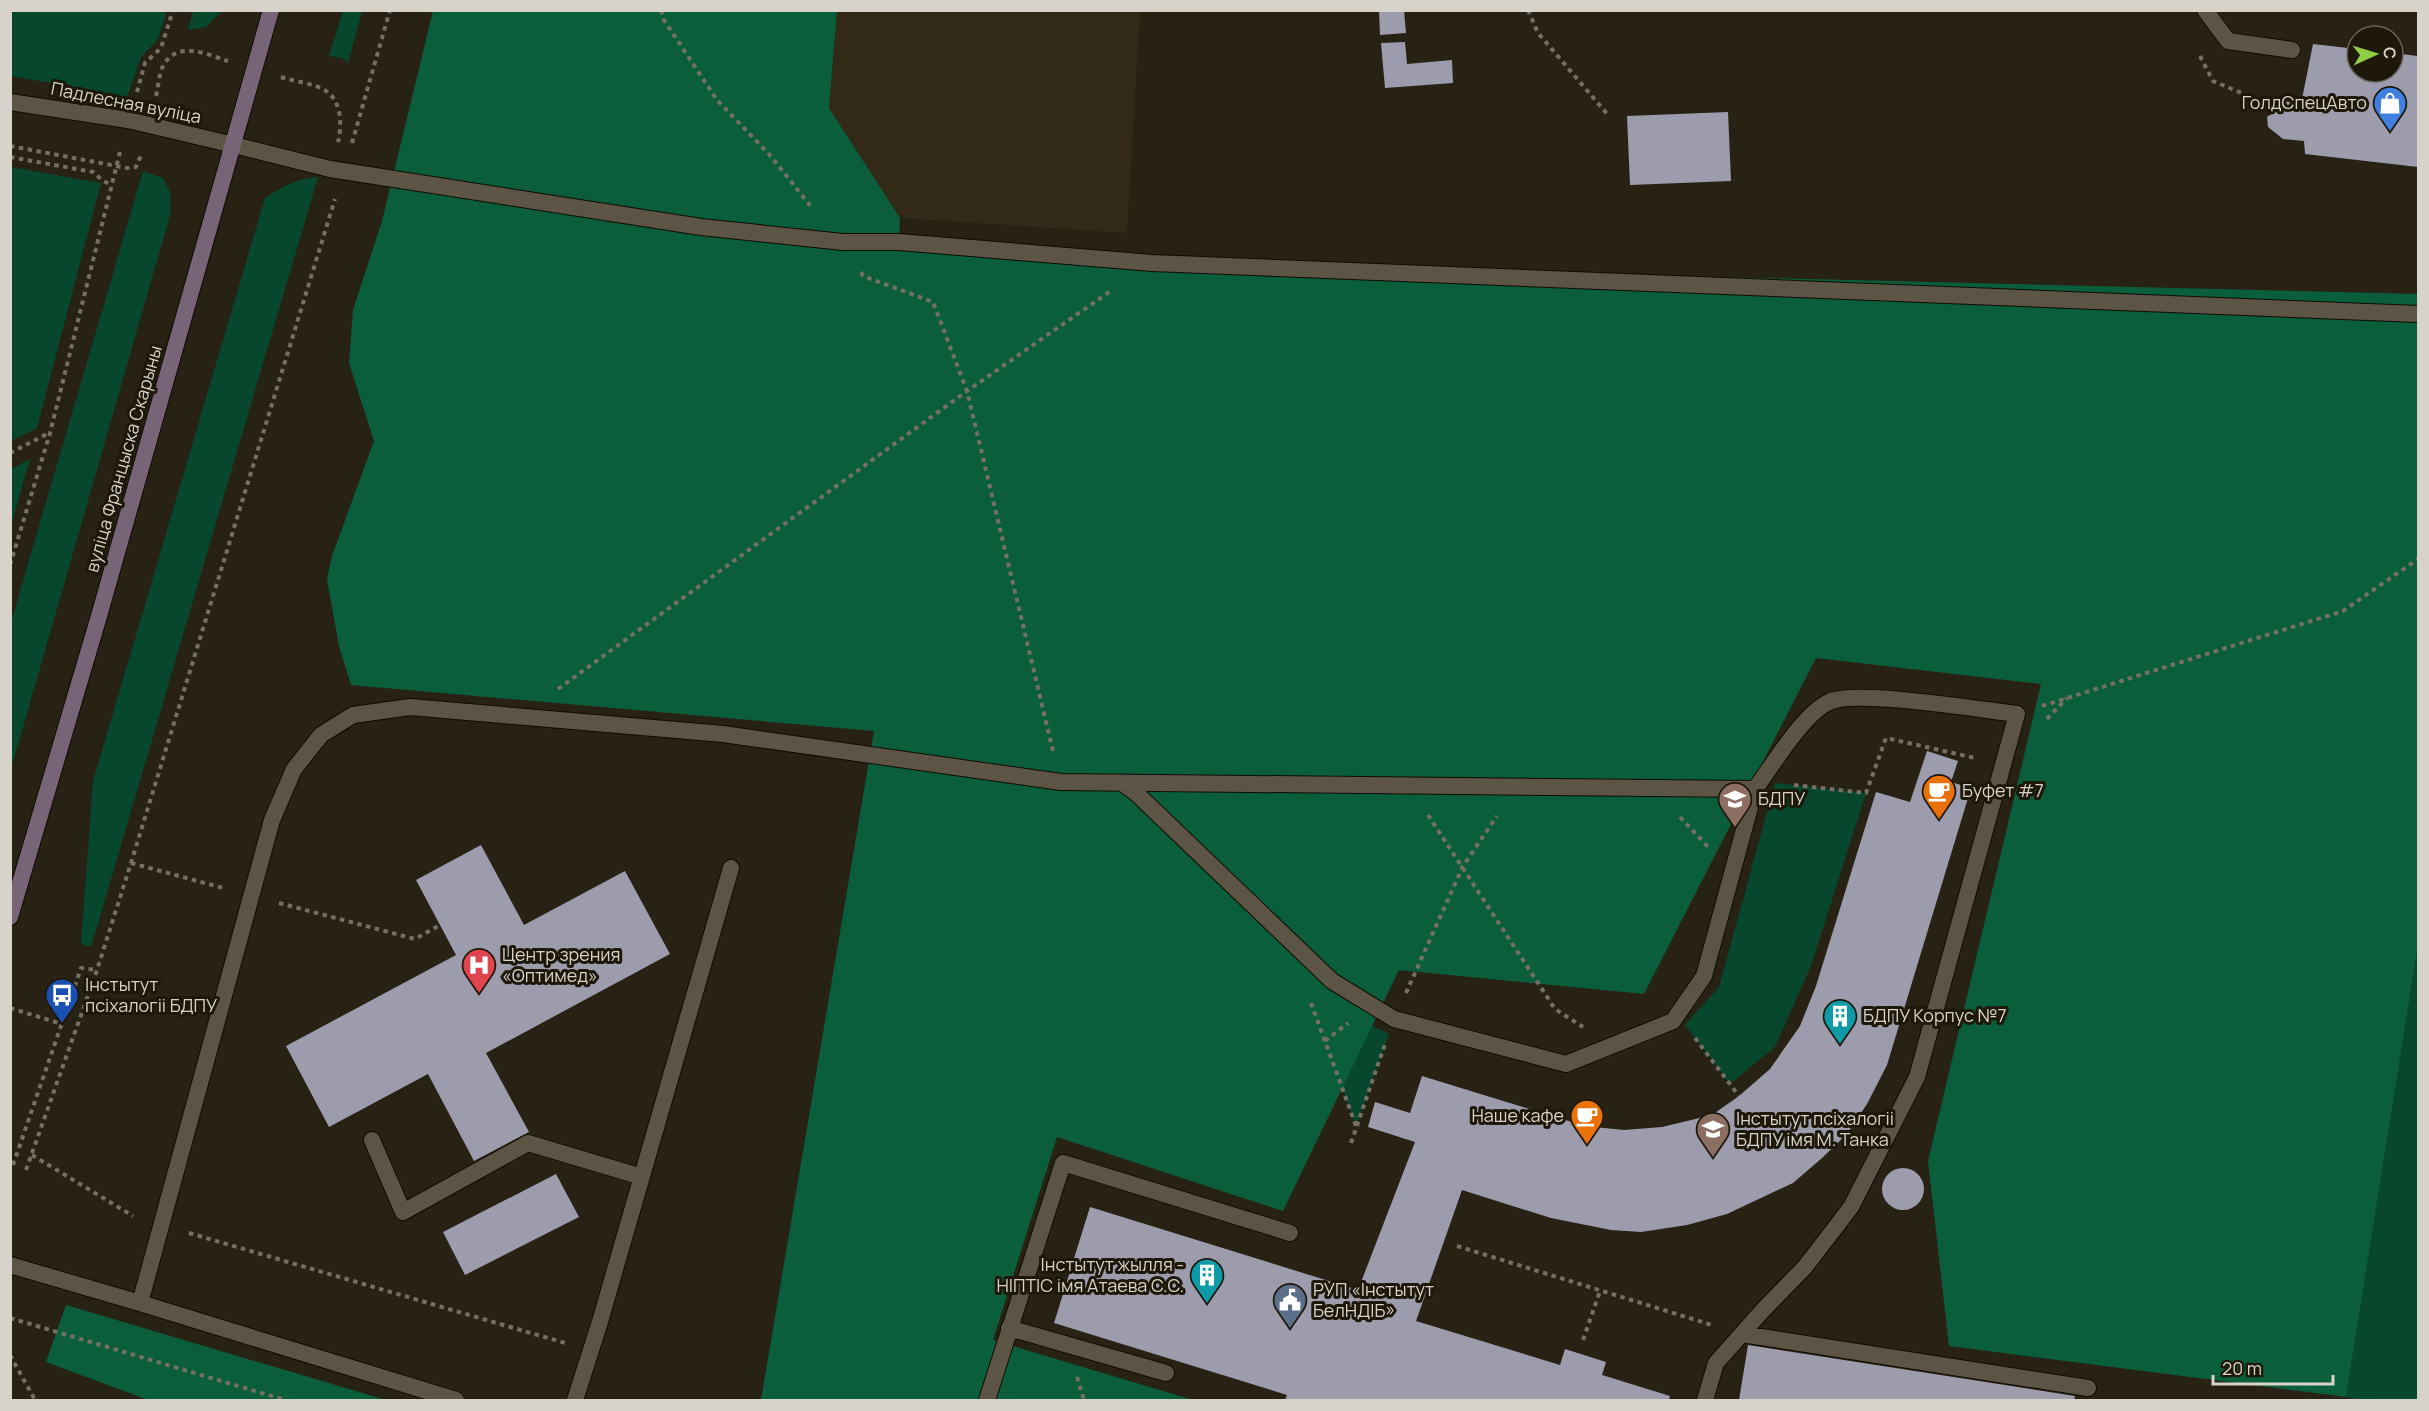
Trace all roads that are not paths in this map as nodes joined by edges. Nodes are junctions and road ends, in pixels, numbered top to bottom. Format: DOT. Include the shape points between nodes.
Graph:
graph roads {
  1 [pos="271,10"];
  2 [pos="2205,10"];
  3 [pos="2292,50"];
  4 [pos="10,102"];
  5 [pos="234,145"];
  6 [pos="2418,314"];
  7 [pos="1122,783"];
  8 [pos="1755,789"];
  9 [pos="731,868"];
  10 [pos="10,917"];
  11 [pos="372,1140"];
  12 [pos="642,1178"];
  13 [pos="1290,1233"];
  14 [pos="10,1265"];
  15 [pos="140,1303"];
  16 [pos="1009,1328"];
  17 [pos="1742,1334"];
  18 [pos="1166,1373"];
  19 [pos="2088,1388"];
  20 [pos="456,1401"];
  21 [pos="574,1401"];
  22 [pos="987,1401"];
  23 [pos="1705,1401"];
  1 -- 5 [label="main road, вуліца Францыска Скарыны"];
  2 -- 3 [label="street" via="2228,41"];
  4 -- 5 [label="street, Падлесная вуліца" via="128,120"];
  5 -- 6 [label="street, Падлесная вуліца" via="330,169 701,227 843,242 899,242 1152,263"];
  5 -- 10 [label="main road, вуліца Францыска Скарыны"];
  7 -- 8 [label="street"];
  7 -- 8 [label="street" via="1332,981 1394,1019 1566,1064 1673,1021 1704,976"];
  7 -- 15 [label="street" via="1061,782 723,734 410,707 353,715 321,735 294,769 272,820"];
  8 -- 17 [label="street" via="1808,718 1830,701 1860,697 2017,714 1917,1077 1851,1207 1805,1267"];
  9 -- 12 [label="street"];
  11 -- 12 [label="street" via="403,1212 528,1143"];
  12 -- 21 [label="street"];
  13 -- 16 [label="street" via="1063,1163"];
  14 -- 15 [label="street"];
  15 -- 20 [label="street"];
  16 -- 18 [label="street"];
  16 -- 22 [label="street"];
  17 -- 19 [label="street"];
  17 -- 23 [label="street" via="1716,1363"];
}
